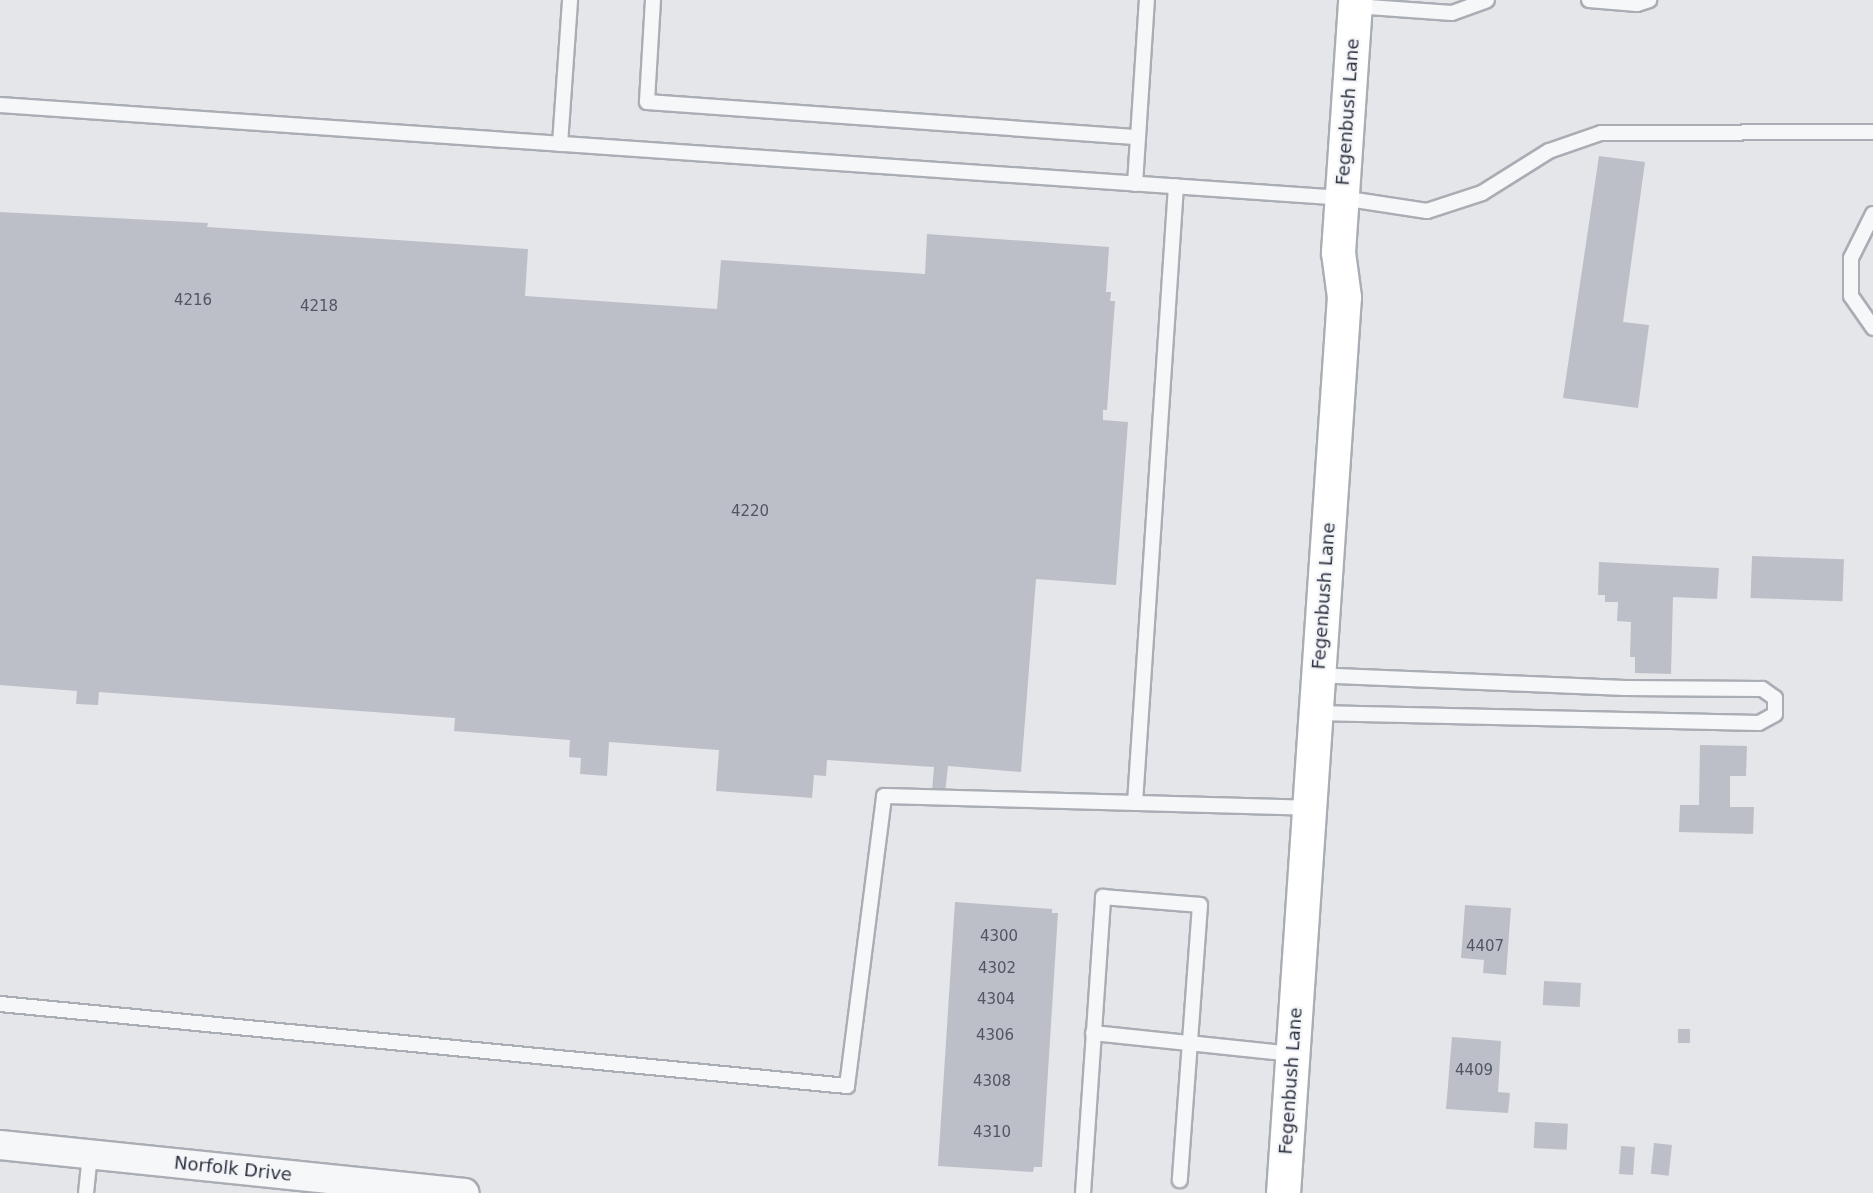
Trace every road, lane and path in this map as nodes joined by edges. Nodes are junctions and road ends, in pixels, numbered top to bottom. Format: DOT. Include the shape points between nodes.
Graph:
graph roads {
  1 [pos="570,0"];
  2 [pos="653,0"];
  3 [pos="1147,0"];
  4 [pos="1487,0"];
  5 [pos="1589,0"];
  6 [pos="1649,0"];
  7 [pos="1355,3"];
  8 [pos="0,105"];
  9 [pos="1873,132"];
  10 [pos="1138,137"];
  11 [pos="560,144"];
  12 [pos="1135,183"];
  13 [pos="1176,186"];
  14 [pos="1342,198"];
  15 [pos="1873,214"];
  16 [pos="1873,328"];
  17 [pos="1318,675"];
  18 [pos="1316,713"];
  19 [pos="1135,803"];
  20 [pos="1310,808"];
  21 [pos="0,1004"];
  22 [pos="1093,1033"];
  23 [pos="1190,1044"];
  24 [pos="1293,1054"];
  25 [pos="0,1144"];
  26 [pos="90,1154"];
  27 [pos="1180,1180"];
  28 [pos="86,1193"];
  29 [pos="465,1193"];
  30 [pos="1083,1193"];
  31 [pos="1283,1193"];
  1 -- 11 [label="lane"];
  2 -- 10 [label="lane" via="647,102"];
  3 -- 10 [label="lane"];
  4 -- 7 [label="lane" via="1452,13"];
  5 -- 6 [label="lane" via="1637,4"];
  7 -- 14 [label="main road, Fegenbush Lane"];
  8 -- 11 [label="lane"];
  9 -- 14 [label="lane" via="1601,133 1549,151 1482,193 1427,211"];
  10 -- 12 [label="lane"];
  11 -- 12 [label="lane"];
  12 -- 13 [label="lane"];
  13 -- 14 [label="lane"];
  13 -- 19 [label="lane"];
  14 -- 17 [label="main road, Fegenbush Lane" via="1338,252 1344,297"];
  15 -- 16 [label="lane" via="1851,258 1851,296"];
  17 -- 18 [label="main road, Fegenbush Lane"];
  17 -- 18 [label="lane" via="1625,688 1762,689 1775,698 1775,714 1759,723"];
  18 -- 20 [label="main road, Fegenbush Lane"];
  19 -- 20 [label="lane"];
  19 -- 21 [label="lane" via="884,795 847,1086"];
  20 -- 24 [label="main road, Fegenbush Lane"];
  22 -- 23 [label="lane"];
  22 -- 23 [label="lane" via="1102,897 1200,905"];
  22 -- 30 [label="lane"];
  23 -- 24 [label="lane"];
  23 -- 27 [label="lane"];
  24 -- 31 [label="main road, Fegenbush Lane"];
  25 -- 26 [label="street, Norfolk Drive"];
  26 -- 28 [label="lane"];
  26 -- 29 [label="street, Norfolk Drive"];
}
